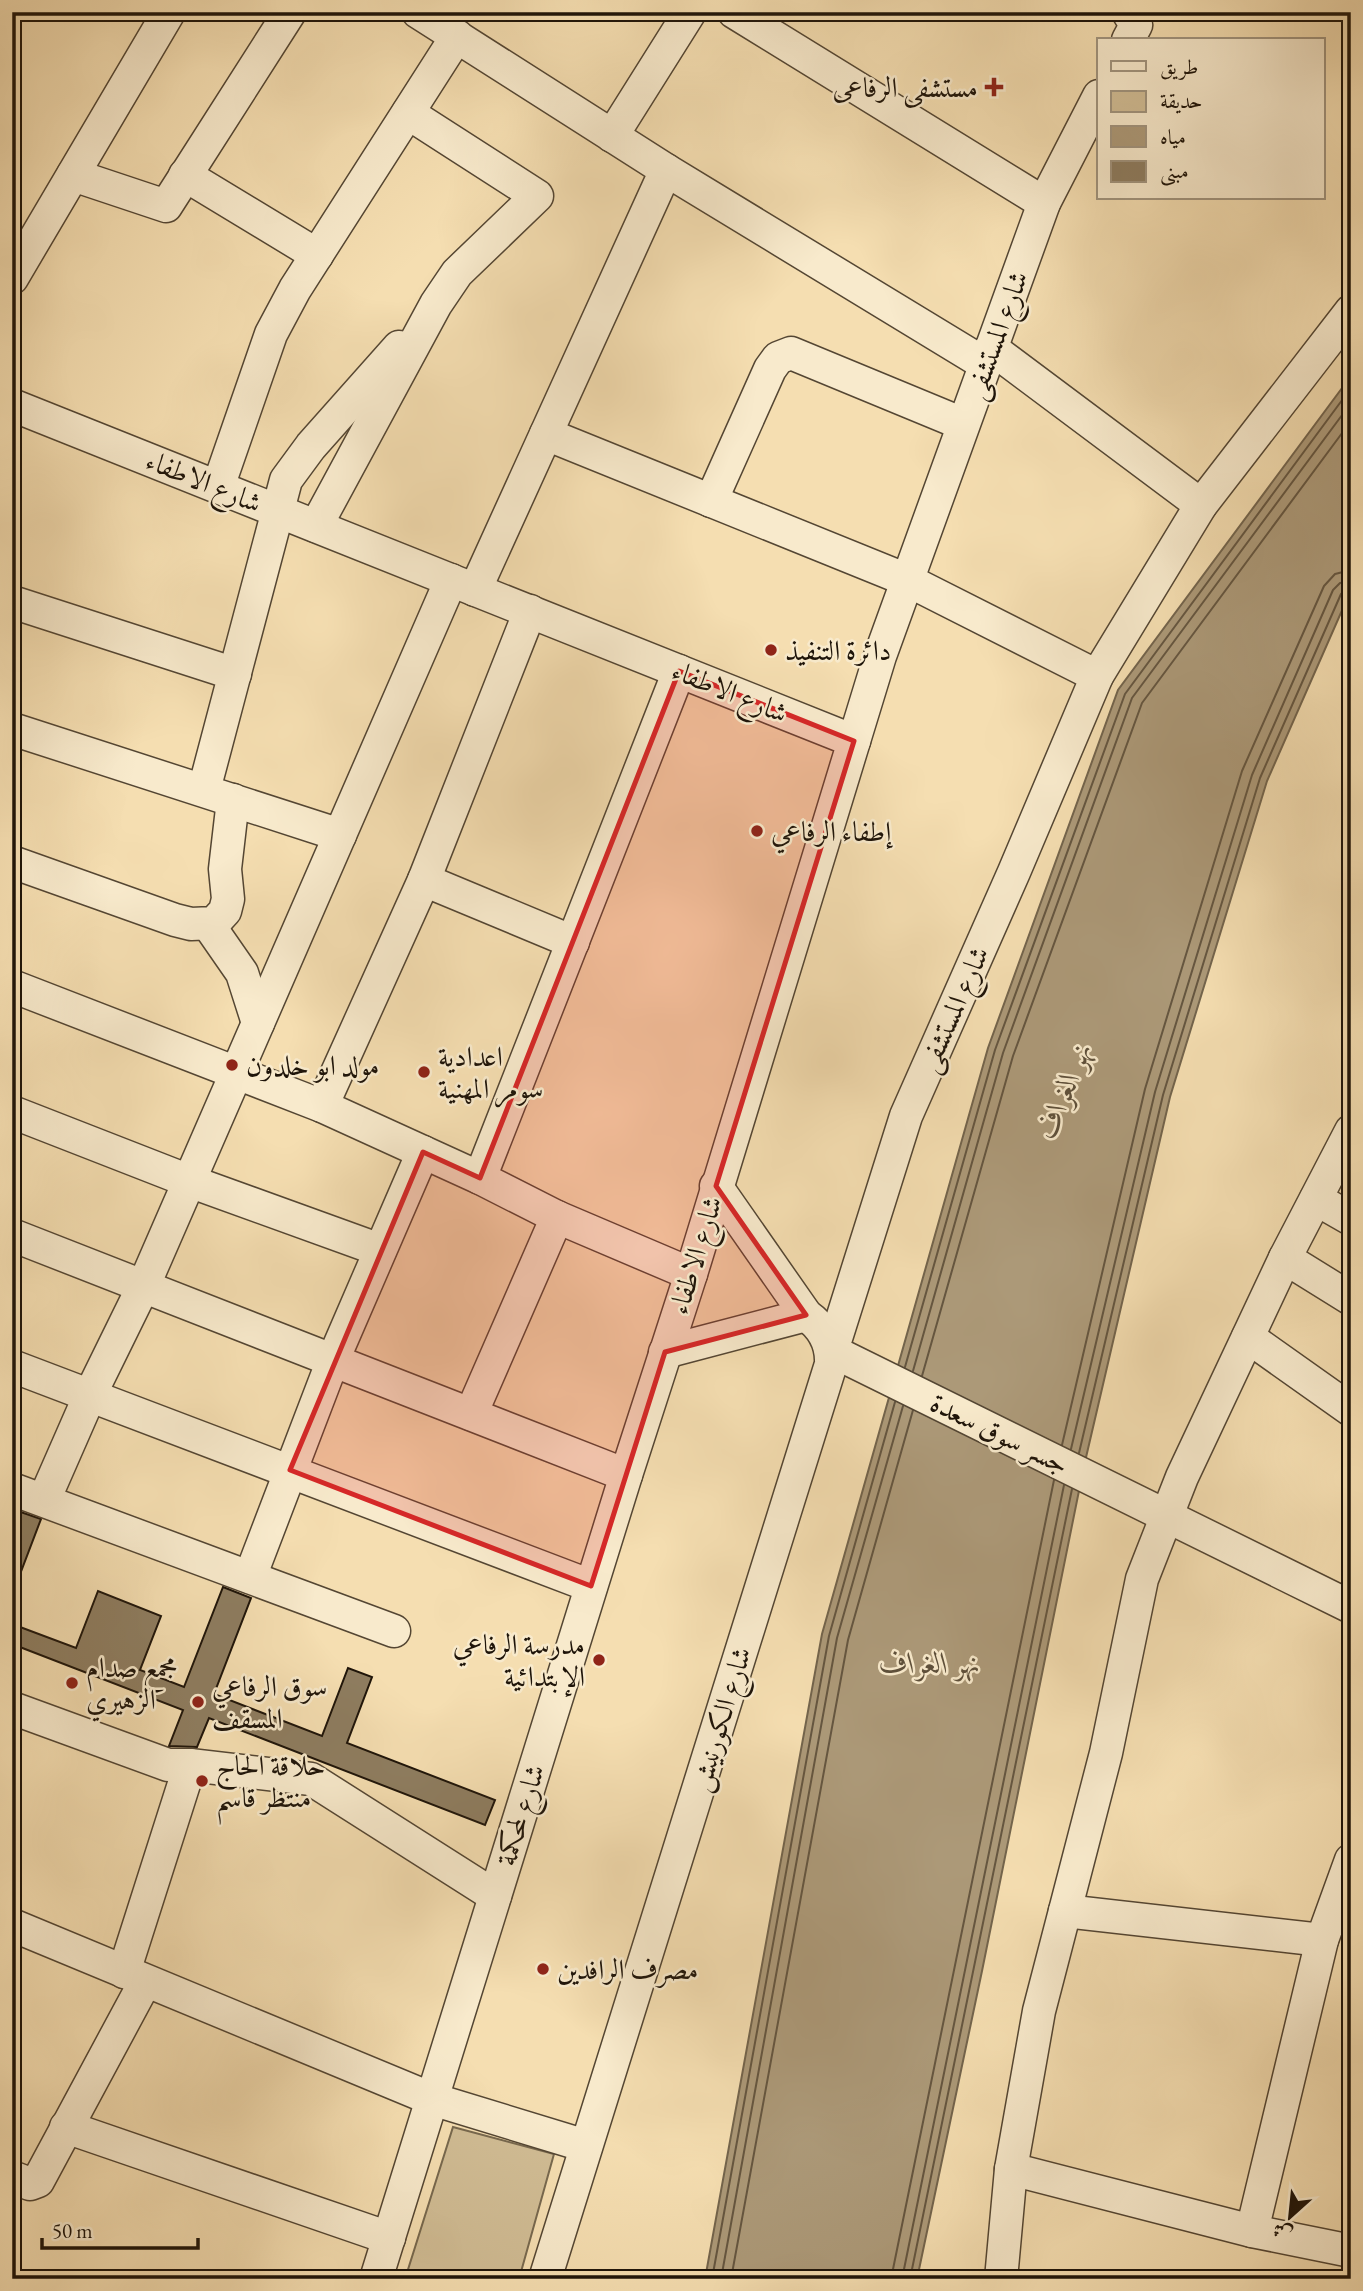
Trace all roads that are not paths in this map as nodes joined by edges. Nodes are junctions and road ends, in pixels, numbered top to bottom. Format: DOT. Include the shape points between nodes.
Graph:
graph roads {
  1 [pos="169,12"];
  2 [pos="290,12"];
  3 [pos="418,12"];
  4 [pos="690,12"];
  5 [pos="734,12"];
  6 [pos="775,23"];
  7 [pos="457,36"];
  8 [pos="1097,100"];
  9 [pos="408,113"];
  10 [pos="612,136"];
  11 [pos="666,170"];
  12 [pos="73,174"];
  13 [pos="185,175"];
  14 [pos="1044,203"];
  15 [pos="317,255"];
  16 [pos="12,278"];
  17 [pos="436,304"];
  18 [pos="1351,311"];
  19 [pos="988,356"];
  20 [pos="12,405"];
  21 [pos="963,424"];
  22 [pos="546,434"];
  23 [pos="218,487"];
  24 [pos="711,500"];
  25 [pos="1201,505"];
  26 [pos="278,511"];
  27 [pos="316,526"];
  28 [pos="907,580"];
  29 [pos="463,585"];
  30 [pos="12,602"];
  31 [pos="530,611"];
  32 [pos="679,671"];
  33 [pos="235,674"];
  34 [pos="1097,676"];
  35 [pos="12,729"];
  36 [pos="854,741"];
  37 [pos="218,795"];
  38 [pos="340,835"];
  39 [pos="12,862"];
  40 [pos="424,880"];
  41 [pos="208,924"];
  42 [pos="573,942"];
  43 [pos="12,986"];
  44 [pos="258,1023"];
  45 [pos="236,1072"];
  46 [pos="321,1106"];
  47 [pos="12,1112"];
  48 [pos="1351,1131"];
  49 [pos="422,1152"];
  50 [pos="480,1178"];
  51 [pos="189,1181"];
  52 [pos="716,1186"];
  53 [pos="1316,1199"];
  54 [pos="557,1217"];
  55 [pos="1351,1219"];
  56 [pos="12,1235"];
  57 [pos="380,1250"];
  58 [pos="1285,1258"];
  59 [pos="691,1274"];
  60 [pos="144,1285"];
  61 [pos="1351,1299"];
  62 [pos="806,1315"];
  63 [pos="1248,1337"];
  64 [pos="832,1351"];
  65 [pos="665,1352"];
  66 [pos="333,1360"];
  67 [pos="12,1366"];
  68 [pos="90,1395"];
  69 [pos="1351,1410"];
  70 [pos="471,1414"];
  71 [pos="290,1470"];
  72 [pos="626,1475"];
  73 [pos="12,1489"];
  74 [pos="44,1500"];
  75 [pos="1168,1516"];
  76 [pos="250,1577"];
  77 [pos="592,1586"];
  78 [pos="1351,1607"];
  79 [pos="394,1631"];
  80 [pos="12,1708"];
  81 [pos="190,1765"];
  82 [pos="1351,1860"];
  83 [pos="495,1896"];
  84 [pos="1065,1911"];
  85 [pos="12,1926"];
  86 [pos="1322,1940"];
  87 [pos="135,1977"];
  88 [pos="432,2099"];
  89 [pos="66,2127"];
  90 [pos="586,2146"];
  91 [pos="1011,2169"];
  92 [pos="12,2178"];
  93 [pos="1252,2231"];
  94 [pos="389,2238"];
  95 [pos="1351,2252"];
  96 [pos="376,2279"];
  97 [pos="545,2279"];
  98 [pos="1001,2279"];
  1 -- 12 [label="street"];
  2 -- 13 [label="street"];
  3 -- 7 [label="street"];
  4 -- 10 [label="street"];
  5 -- 6 [label="street"];
  6 -- 14 [label="street"];
  7 -- 9 [label="street"];
  7 -- 10 [label="street"];
  8 -- 14 [label="street, شارع المستشفى"];
  9 -- 15 [label="street"];
  9 -- 17 [label="street" via="537,196 457,273"];
  10 -- 11 [label="street"];
  11 -- 19 [label="street"];
  11 -- 22 [label="street"];
  12 -- 13 [label="street" via="166,206"];
  12 -- 16 [label="street"];
  13 -- 15 [label="street"];
  14 -- 19 [label="street, شارع المستشفى"];
  15 -- 23 [label="street" via="271,334"];
  17 -- 26 [label="street" via="286,480"];
  17 -- 27 [label="street"];
  18 -- 25 [label="street, شارع المستشفى"];
  19 -- 21 [label="street, شارع المستشفى"];
  19 -- 25 [label="street"];
  20 -- 23 [label="street, شارع الاطفاء"];
  21 -- 24 [label="street" via="791,353 778,358 770,369"];
  21 -- 28 [label="street, شارع المستشفى"];
  22 -- 24 [label="street"];
  22 -- 29 [label="street"];
  23 -- 26 [label="street, شارع الاطفاء"];
  24 -- 28 [label="street"];
  25 -- 34 [label="street, شارع المستشفى"];
  26 -- 27 [label="street, شارع الاطفاء"];
  26 -- 33 [label="street"];
  27 -- 29 [label="street, شارع الاطفاء"];
  28 -- 34 [label="street"];
  28 -- 36 [label="street, شارع المستشفى"];
  29 -- 31 [label="street, شارع الاطفاء"];
  29 -- 38 [label="street"];
  30 -- 33 [label="street"];
  31 -- 32 [label="street, شارع الاطفاء"];
  31 -- 40 [label="street"];
  32 -- 36 [label="street, شارع الاطفاء"];
  32 -- 42 [label="street"];
  33 -- 37 [label="street"];
  34 -- 64 [label="street, شارع المستشفى" via="906,1116"];
  35 -- 37 [label="street"];
  36 -- 52 [label="street, شارع الاطفاء"];
  37 -- 38 [label="street"];
  37 -- 41 [label="street" via="228,899 219,919"];
  38 -- 44 [label="street"];
  39 -- 41 [label="street" via="143,911"];
  40 -- 42 [label="street"];
  40 -- 46 [label="street"];
  41 -- 44 [label="street" via="242,973"];
  42 -- 50 [label="street"];
  43 -- 45 [label="street"];
  44 -- 45 [label="street"];
  45 -- 46 [label="street"];
  45 -- 51 [label="street"];
  46 -- 49 [label="street"];
  47 -- 51 [label="street"];
  48 -- 53 [label="street"];
  49 -- 50 [label="street"];
  49 -- 57 [label="street"];
  50 -- 54 [label="street"];
  51 -- 57 [label="street"];
  51 -- 60 [label="street"];
  52 -- 59 [label="street, شارع الاطفاء"];
  52 -- 62 [label="street"];
  53 -- 55 [label="street"];
  53 -- 58 [label="street"];
  54 -- 59 [label="street"];
  54 -- 70 [label="street"];
  56 -- 60 [label="street"];
  57 -- 66 [label="street"];
  58 -- 61 [label="street"];
  58 -- 63 [label="street"];
  59 -- 65 [label="street, شارع الاطفاء"];
  60 -- 66 [label="street"];
  60 -- 68 [label="street"];
  62 -- 64 [label="street" via="823,1331"];
  62 -- 65 [label="street"];
  63 -- 69 [label="street"];
  63 -- 75 [label="street"];
  64 -- 75 [label="street, جسر سوق سعدة"];
  64 -- 90 [label="street, شارع الكورنيش"];
  65 -- 72 [label="street, شارع لمحكمة"];
  66 -- 70 [label="street"];
  66 -- 71 [label="street"];
  67 -- 68 [label="street"];
  68 -- 71 [label="street"];
  68 -- 74 [label="street"];
  70 -- 72 [label="street"];
  71 -- 76 [label="street"];
  71 -- 77 [label="street"];
  72 -- 77 [label="street, شارع لمحكمة"];
  73 -- 74 [label="street"];
  74 -- 76 [label="street"];
  75 -- 78 [label="street, جسر سوق سعدة"];
  75 -- 84 [label="street" via="1142,1579 1106,1753"];
  76 -- 79 [label="street"];
  77 -- 83 [label="street, شارع لمحكمة"];
  80 -- 81 [label="street" via="168,1765"];
  81 -- 83 [label="street" via="311,1779"];
  81 -- 87 [label="street"];
  82 -- 86 [label="street"];
  83 -- 88 [label="street, شارع لمحكمة"];
  84 -- 86 [label="street"];
  84 -- 91 [label="street" via="1039,2011"];
  85 -- 87 [label="street"];
  86 -- 93 [label="street"];
  87 -- 88 [label="street"];
  87 -- 89 [label="street"];
  88 -- 90 [label="street"];
  88 -- 94 [label="street, شارع لمحكمة"];
  89 -- 92 [label="street" via="38,2181 30,2184"];
  89 -- 94 [label="street"];
  90 -- 97 [label="street, شارع الكورنيش"];
  91 -- 93 [label="street"];
  91 -- 98 [label="street"];
  93 -- 95 [label="street"];
  94 -- 96 [label="street, شارع لمحكمة"];
}
